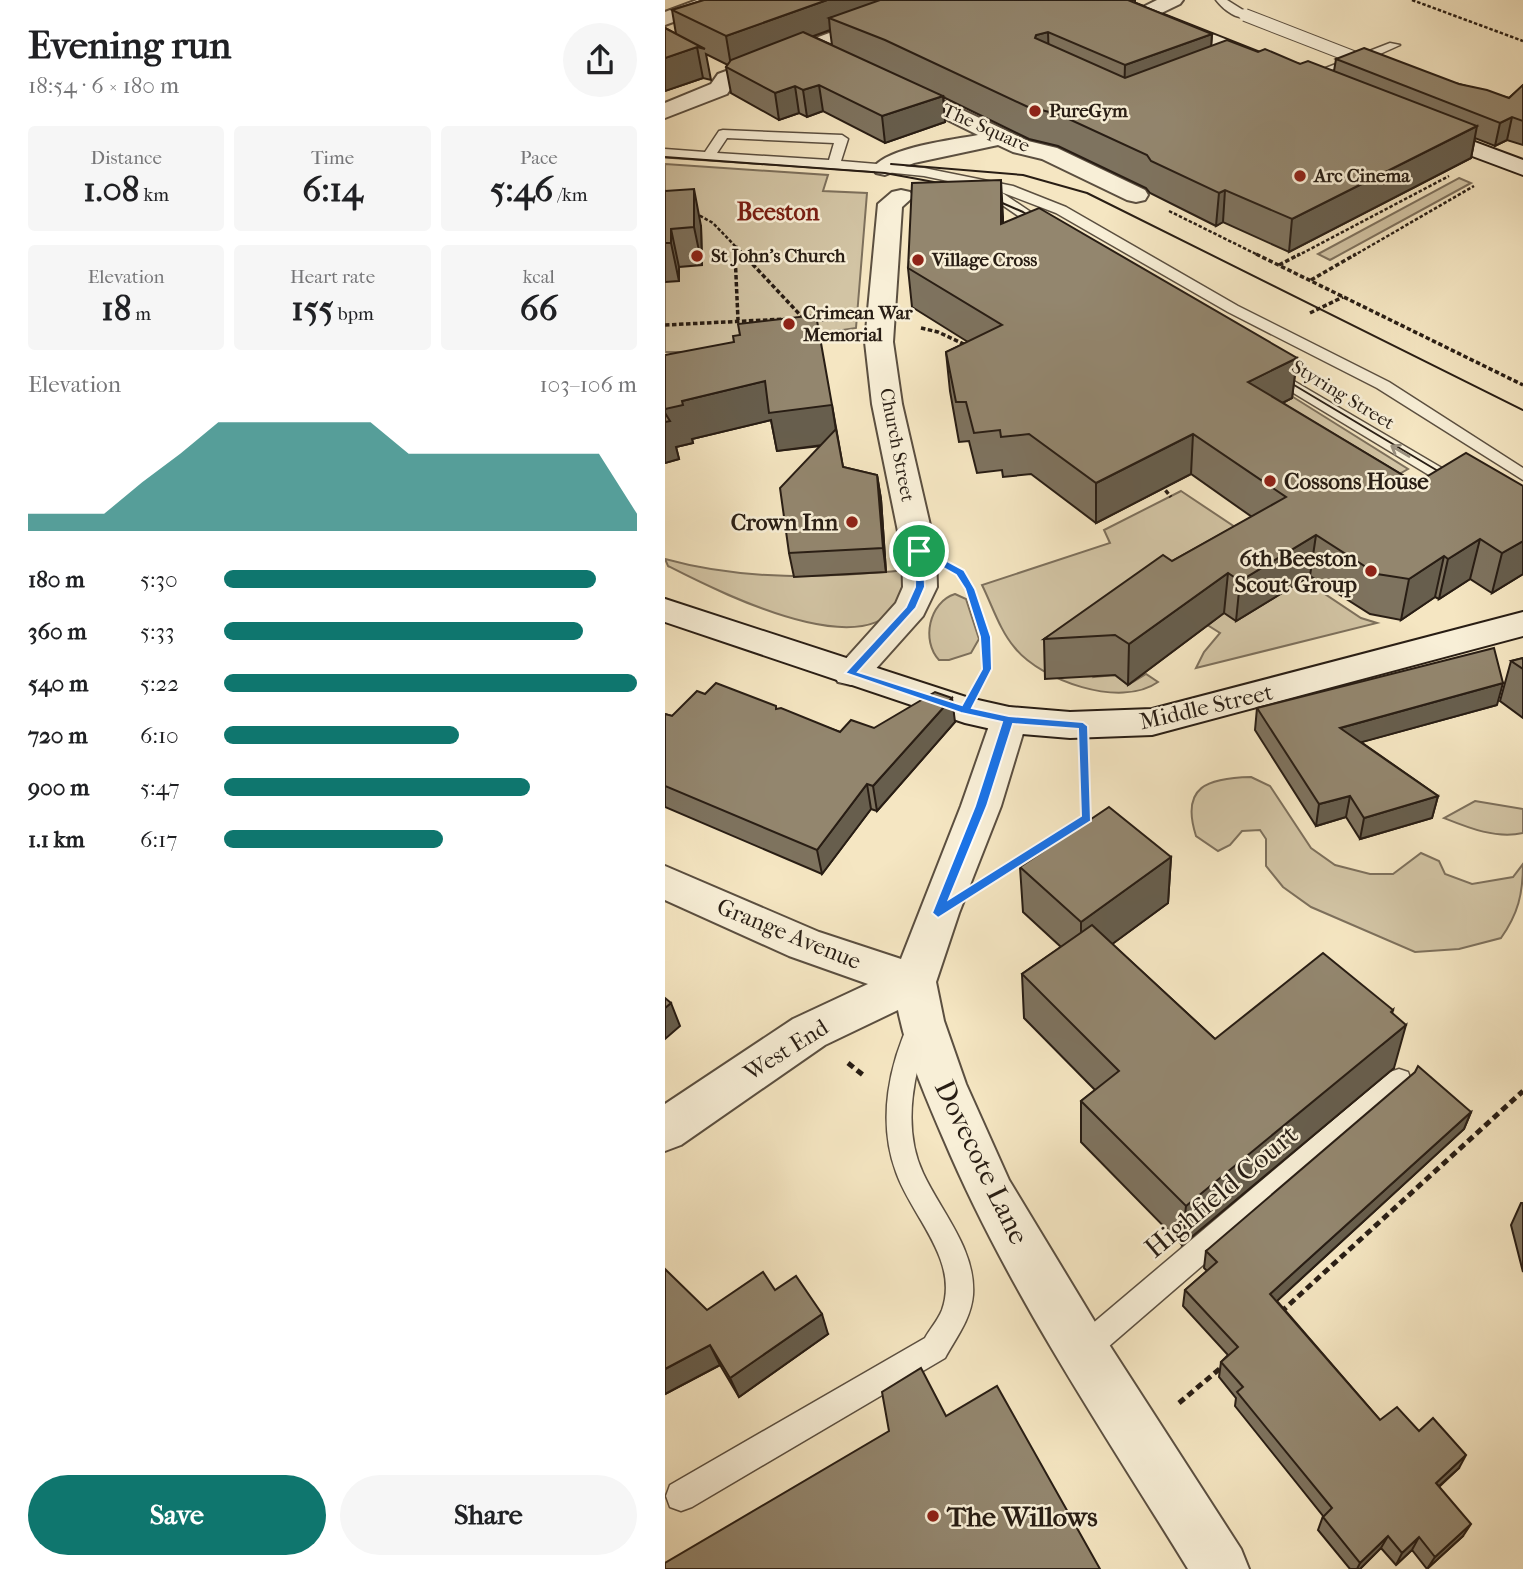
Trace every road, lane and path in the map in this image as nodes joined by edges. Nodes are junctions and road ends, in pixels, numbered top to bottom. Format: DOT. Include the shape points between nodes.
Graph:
graph roads {
  1 [pos="715,0"];
  2 [pos="939,0"];
  3 [pos="1108,0"];
  4 [pos="1173,0"];
  5 [pos="1221,0"];
  6 [pos="1412,0"];
  7 [pos="1144,14"];
  8 [pos="665,19"];
  9 [pos="1523,41"];
  10 [pos="1394,45"];
  11 [pos="809,47"];
  12 [pos="1248,56"];
  13 [pos="833,61"];
  14 [pos="1224,64"];
  15 [pos="1383,69"];
  16 [pos="1290,74"];
  17 [pos="879,78"];
  18 [pos="1337,94"];
  19 [pos="665,111"];
  20 [pos="1409,124"];
  21 [pos="1001,137"];
  22 [pos="665,153"];
  23 [pos="709,155"];
  24 [pos="834,164"];
  25 [pos="885,168"];
  26 [pos="1523,168"];
  27 [pos="1454,173"];
  28 [pos="970,182"];
  29 [pos="1479,184"];
  30 [pos="1136,195"];
  31 [pos="901,197"];
  32 [pos="687,211"];
  33 [pos="1061,240"];
  34 [pos="735,246"];
  35 [pos="1279,265"];
  36 [pos="1311,281"];
  37 [pos="738,320"];
  38 [pos="805,320"];
  39 [pos="879,323"];
  40 [pos="665,325"];
  41 [pos="944,329"];
  42 [pos="938,332"];
  43 [pos="978,351"];
  44 [pos="1256,364"];
  45 [pos="1523,385"];
  46 [pos="1523,475"];
  47 [pos="1154,477"];
  48 [pos="1476,495"];
  49 [pos="1171,497"];
  50 [pos="919,551"];
  51 [pos="665,610"];
  52 [pos="1517,625"];
  53 [pos="851,673"];
  54 [pos="965,710"];
  55 [pos="1009,720"];
  56 [pos="1083,726"];
  57 [pos="1005,870"];
  58 [pos="665,882"];
  59 [pos="918,1002"];
  60 [pos="809,1032"];
  61 [pos="1399,1080"];
  62 [pos="1523,1091"];
  63 [pos="898,1103"];
  64 [pos="665,1130"];
  65 [pos="1278,1315"];
  66 [pos="1083,1350"];
  67 [pos="1227,1362"];
  68 [pos="1139,1438"];
  69 [pos="681,1496"];
  70 [pos="1221,1569"];
  1 -- 8 [label="street"];
  2 -- 11 [label="street"];
  3 -- 7 [label="street"];
  4 -- 7 [label="street"];
  5 -- 15 [label="lane, bridge" via="1245,15"];
  6 -- 9 [label="path"];
  7 -- 12 [label="street"];
  10 -- 16 [label="lane" via="1327,74"];
  11 -- 13 [label="street"];
  11 -- 19 [label="street" via="718,72 719,89"];
  12 -- 14 [label="lane"];
  12 -- 16 [label="street"];
  16 -- 18 [label="street"];
  17 -- 21 [label="street, The Square"];
  20 -- 26 [label="street"];
  21 -- 25 [label="street" via="907,158"];
  21 -- 30 [label="street, The Square" via="1049,153"];
  22 -- 23 [label="lane"];
  23 -- 24 [label="lane"];
  23 -- 24 [label="lane" via="723,134 842,139"];
  24 -- 25 [label="lane"];
  25 -- 28 [label="lane"];
  27 -- 35 [label="path"];
  28 -- 33 [label="lane" via="1012,204"];
  28 -- 46 [label="lane" via="1013,190 1061,211 1233,309 1383,385"];
  29 -- 36 [label="path"];
  30 -- 35 [label="path"];
  31 -- 39 [label="street, Church Street" via="890,204"];
  32 -- 34 [label="path" via="715,222 717,232"];
  34 -- 37 [label="path"];
  34 -- 38 [label="path"];
  35 -- 36 [label="path"];
  36 -- 45 [label="path"];
  37 -- 38 [label="path"];
  37 -- 40 [label="path"];
  38 -- 39 [label="path"];
  39 -- 42 [label="path"];
  39 -- 50 [label="street, Church Street" via="887,404"];
  41 -- 42 [label="path"];
  42 -- 43 [label="path"];
  48 -- 44 [label="lane, Styring Street, one-way"];
  47 -- 49 [label="path"];
  50 -- 53 [label="street, Church Street" via="920,587 911,608"];
  50 -- 54 [label="path" via="960,572 985,637 987,669"];
  51 -- 53 [label="street, Middle Street"];
  52 -- 56 [label="street, Middle Street" via="1187,714"];
  53 -- 54 [label="street, Middle Street"];
  54 -- 55 [label="street, Middle Street"];
  55 -- 56 [label="street, Middle Street"];
  55 -- 59 [label="street" via="938,913"];
  56 -- 57 [label="path" via="1087,818"];
  58 -- 59 [label="street, Grange Avenue" via="804,944"];
  59 -- 60 [label="street, West End"];
  59 -- 63 [label="lane"];
  59 -- 66 [label="street, Dovecote Lane" via="943,1084 992,1195"];
  60 -- 63 [label="path"];
  60 -- 64 [label="street, West End"];
  61 -- 66 [label="lane, Highfield Court"];
  62 -- 65 [label="path"];
  63 -- 69 [label="lane" via="908,1172 944,1232 960,1282 955,1314 935,1348"];
  66 -- 68 [label="street, Dovecote Lane"];
  67 -- 68 [label="path"];
  68 -- 70 [label="street, Dovecote Lane"];
}
